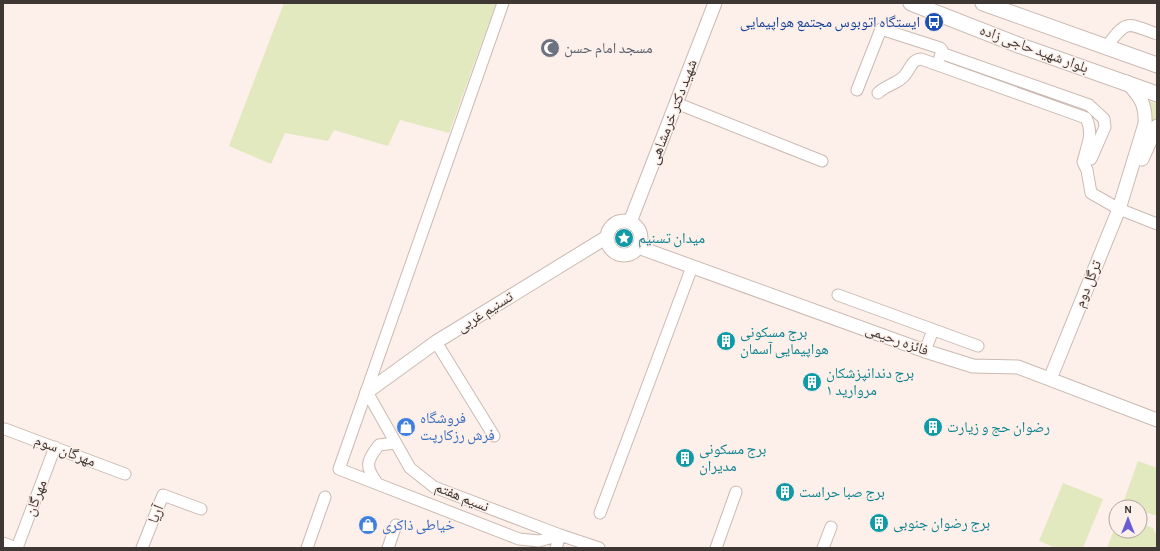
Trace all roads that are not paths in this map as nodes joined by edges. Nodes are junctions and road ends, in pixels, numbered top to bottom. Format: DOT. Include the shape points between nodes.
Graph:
graph roads {
  1 [pos="503,3"];
  2 [pos="715,3"];
  3 [pos="911,3"];
  4 [pos="983,3"];
  5 [pos="1157,34"];
  6 [pos="1107,46"];
  7 [pos="1123,52"];
  8 [pos="941,53"];
  9 [pos="937,65"];
  10 [pos="1157,65"];
  11 [pos="1122,80"];
  12 [pos="857,90"];
  13 [pos="878,93"];
  14 [pos="1157,94"];
  15 [pos="676,104"];
  16 [pos="1157,126"];
  17 [pos="822,160"];
  18 [pos="1087,170"];
  19 [pos="1126,188"];
  20 [pos="1119,208"];
  21 [pos="630,222"];
  22 [pos="1157,224"];
  23 [pos="607,237"];
  24 [pos="638,248"];
  25 [pos="692,267"];
  26 [pos="838,296"];
  27 [pos="933,330"];
  28 [pos="436,342"];
  29 [pos="978,346"];
  30 [pos="925,351"];
  31 [pos="1050,379"];
  32 [pos="367,392"];
  33 [pos="1157,420"];
  34 [pos="5,429"];
  35 [pos="494,436"];
  36 [pos="395,442"];
  37 [pos="55,448"];
  38 [pos="125,474"];
  39 [pos="377,483"];
  40 [pos="736,492"];
  41 [pos="325,497"];
  42 [pos="201,509"];
  43 [pos="600,513"];
  44 [pos="396,525"];
  45 [pos="831,528"];
  46 [pos="560,535"];
  47 [pos="519,539"];
  48 [pos="3,543"];
  49 [pos="16,548"];
  50 [pos="142,548"];
  51 [pos="307,548"];
  52 [pos="388,548"];
  53 [pos="527,548"];
  54 [pos="556,548"];
  55 [pos="599,548"];
  56 [pos="716,548"];
  57 [pos="823,548"];
  1 -- 32 [label="street"];
  2 -- 15 [label="street, شهید دکتر خرمشاهی"];
  3 -- 11 [label="main road, بلوار شهید حاجی زاده" via="1021,46"];
  4 -- 6 [label="main road, بلوار شهید حاجی زاده"];
  5 -- 6 [label="street" via="1131,25 1125,26"];
  6 -- 7 [label="main road, بلوار شهید حاجی زاده"];
  7 -- 10 [label="main road, بلوار شهید حاجی زاده"];
  7 -- 11 [label="main road" via="1126,69"];
  8 -- 9 [label="street"];
  8 -- 12 [label="street" via="940,48 881,29"];
  8 -- 18 [label="street" via="1093,108 1104,119 1105,127"];
  9 -- 13 [label="street" via="921,59 916,60 902,79 884,87"];
  9 -- 18 [label="street" via="1086,118 1090,136 1083,162"];
  11 -- 14 [label="main road, بلوار شهید حاجی زاده"];
  11 -- 19 [label="street, ترگل دوم" via="1142,100 1145,112 1145,124 1127,177"];
  15 -- 17 [label="street"];
  15 -- 21 [label="street, شهید دکتر خرمشاهی"];
  16 -- 19 [label="street, ترگل دوم" via="1135,176"];
  18 -- 20 [label="street" via="1091,193"];
  19 -- 20 [label="street, ترگل دوم"];
  20 -- 22 [label="street"];
  20 -- 31 [label="street, ترگل دوم"];
  21 -- 23 [label="street" via="615,223 610,227"];
  21 -- 24 [label="street" via="635,224 641,233"];
  23 -- 24 [label="street" via="610,248 619,254 630,254"];
  23 -- 28 [label="street, تسنیم غربی"];
  24 -- 25 [label="street, فائزه رحیمی"];
  25 -- 30 [label="street, فائزه رحیمی"];
  25 -- 43 [label="street"];
  26 -- 27 [label="street"];
  27 -- 29 [label="street"];
  27 -- 30 [label="street"];
  28 -- 32 [label="street, تسنیم غربی"];
  28 -- 35 [label="street"];
  30 -- 31 [label="street, فائزه رحیمی" via="973,366 1018,367"];
  31 -- 33 [label="street, فائزه رحیمی"];
  32 -- 36 [label="street, نسیم هفتم"];
  32 -- 39 [label="street" via="339,469"];
  34 -- 37 [label="street, مهرگان سوم"];
  36 -- 39 [label="street" via="379,445 369,458 369,472"];
  36 -- 46 [label="street, نسیم هفتم" via="410,468 434,487"];
  37 -- 38 [label="street, مهرگان سوم"];
  37 -- 49 [label="street, مهرگان"];
  39 -- 47 [label="street"];
  40 -- 56 [label="street"];
  41 -- 51 [label="street"];
  42 -- 50 [label="street, آریا" via="163,495"];
  44 -- 52 [label="street"];
  45 -- 57 [label="street"];
  46 -- 47 [label="street" via="539,541"];
  46 -- 54 [label="street"];
  46 -- 55 [label="street, نسیم هفتم"];
  47 -- 53 [label="street"];
  48 -- 49 [label="street"];
}
